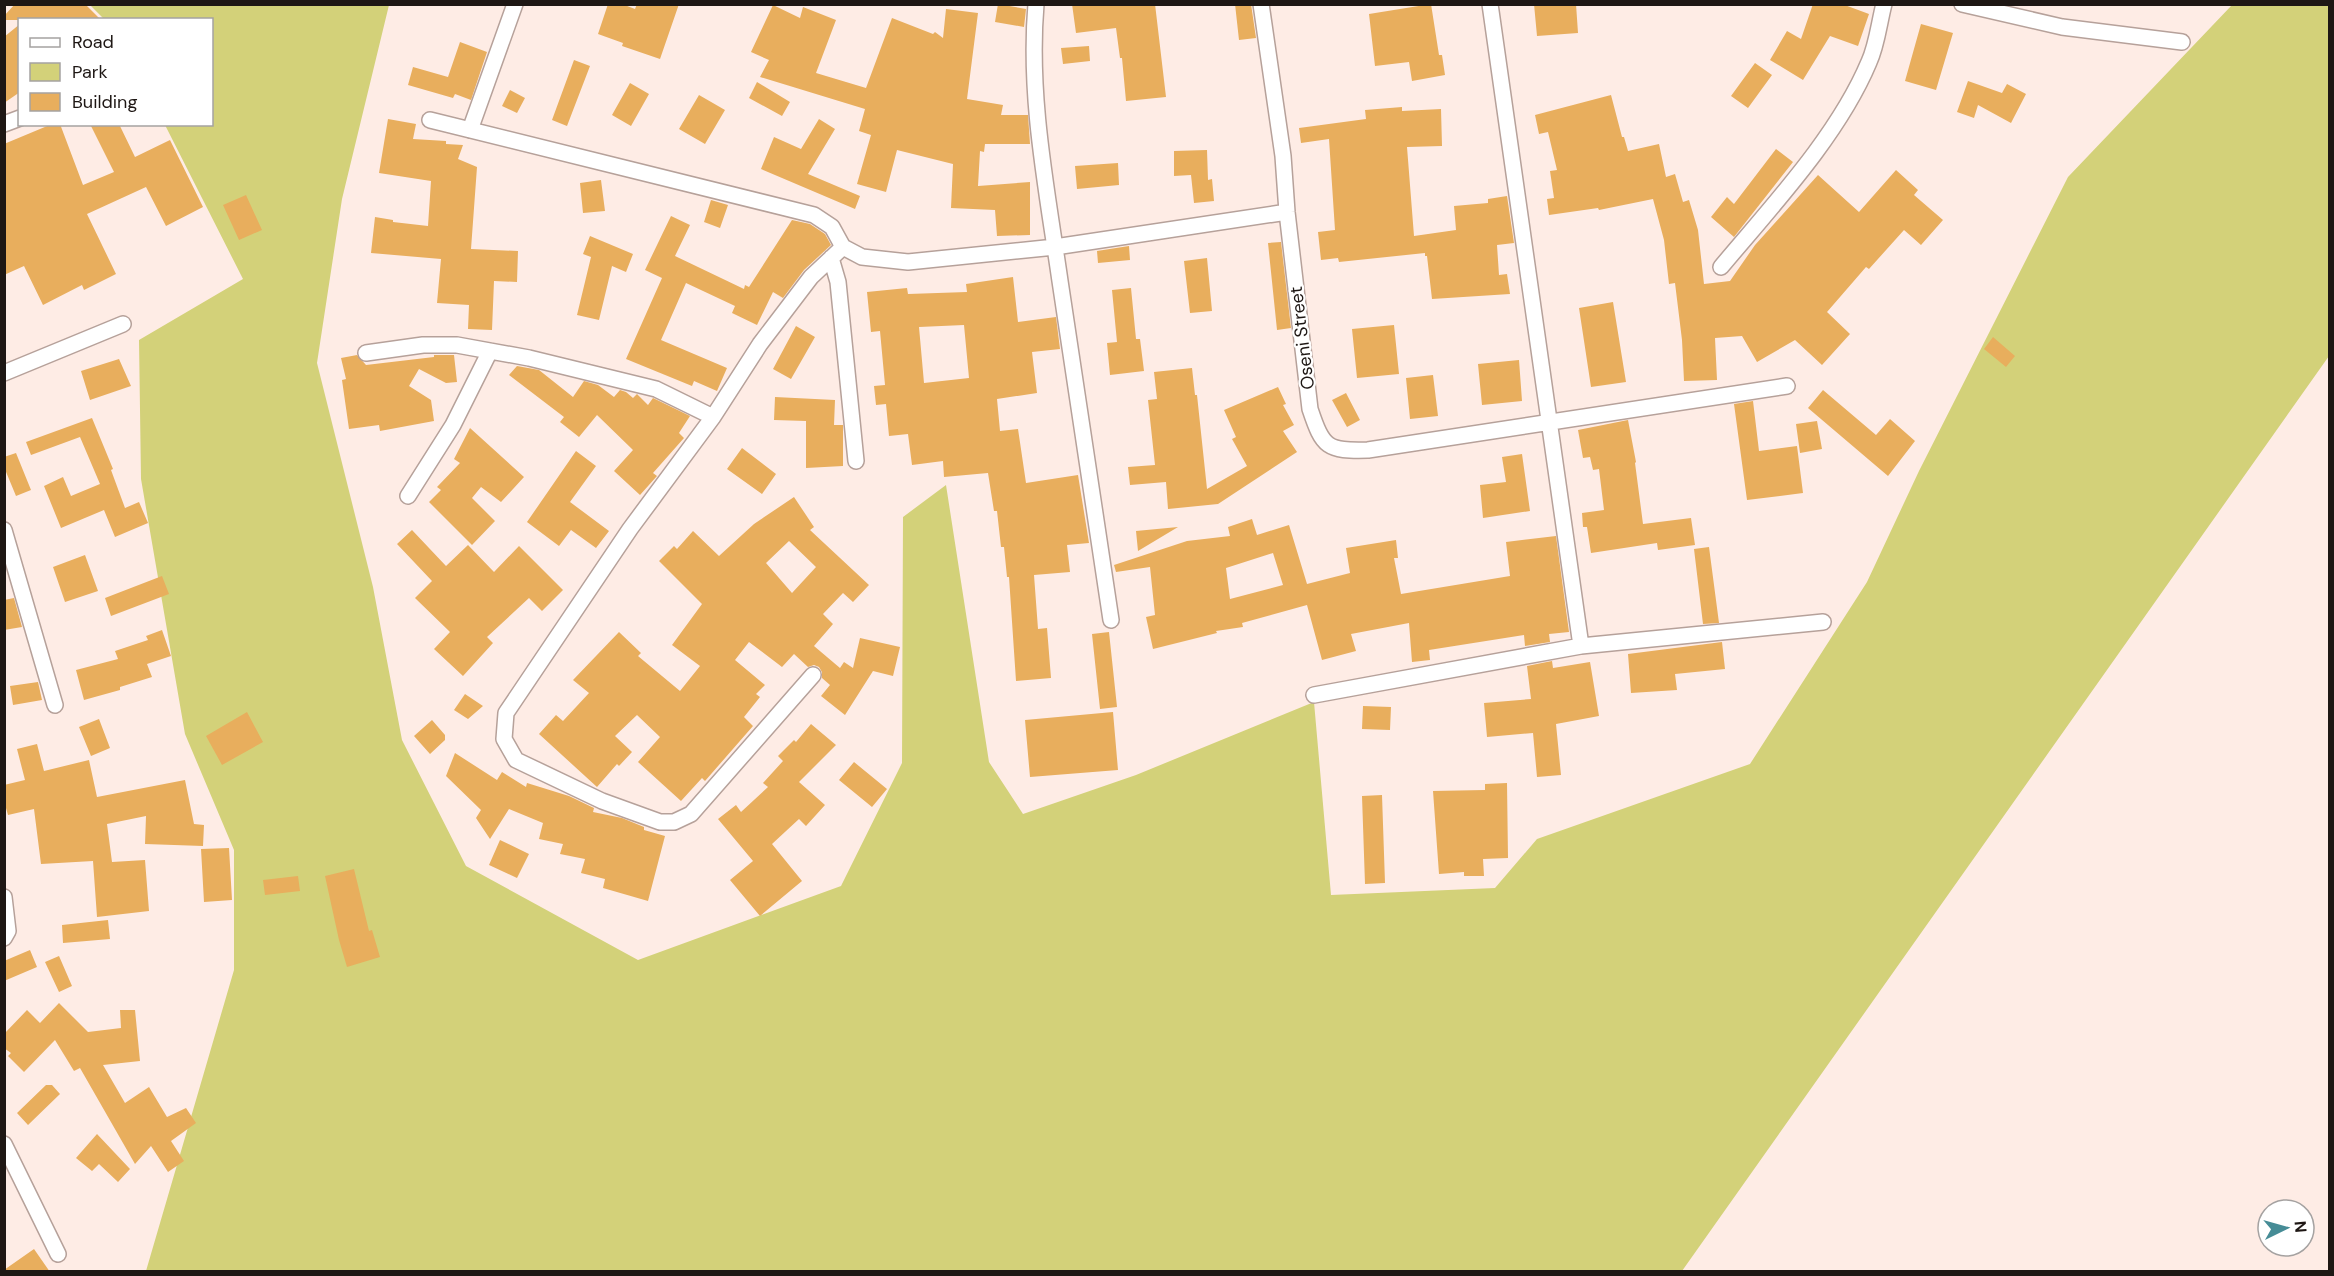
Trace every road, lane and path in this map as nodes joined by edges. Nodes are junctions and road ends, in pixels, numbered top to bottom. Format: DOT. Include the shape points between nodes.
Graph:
graph roads {
  1 [pos="515,4"];
  2 [pos="1036,4"];
  3 [pos="1261,4"];
  4 [pos="1490,4"];
  5 [pos="1884,4"];
  6 [pos="1962,4"];
  7 [pos="2182,42"];
  8 [pos="430,120"];
  9 [pos="470,130"];
  10 [pos="1287,212"];
  11 [pos="843,247"];
  12 [pos="1055,247"];
  13 [pos="831,258"];
  14 [pos="1721,267"];
  15 [pos="123,324"];
  16 [pos="490,351"];
  17 [pos="366,353"];
  18 [pos="4,373"];
  19 [pos="1787,386"];
  20 [pos="713,417"];
  21 [pos="1549,423"];
  22 [pos="856,461"];
  23 [pos="408,496"];
  24 [pos="4,530"];
  25 [pos="1111,620"];
  26 [pos="1824,622"];
  27 [pos="1581,646"];
  28 [pos="813,675"];
  29 [pos="1314,695"];
  30 [pos="55,705"];
  31 [pos="4,897"];
  32 [pos="4,938"];
  33 [pos="4,1144"];
  34 [pos="58,1254"];
  1 -- 9 [label="street"];
  2 -- 12 [label="street" via="1037,104"];
  3 -- 10 [label="street, Oseni Street"];
  4 -- 21 [label="street"];
  5 -- 14 [label="street" via="1869,62 1832,128"];
  6 -- 7 [label="street" via="2062,27"];
  8 -- 9 [label="street"];
  9 -- 11 [label="street" via="814,215 832,227"];
  10 -- 12 [label="street"];
  10 -- 21 [label="street, Oseni Street" via="1310,409 1319,436 1329,445 1341,451 1368,450"];
  11 -- 12 [label="street" via="862,257 908,262"];
  11 -- 13 [label="street"];
  12 -- 25 [label="street"];
  13 -- 20 [label="street" via="811,277 760,344"];
  13 -- 22 [label="street" via="838,282"];
  15 -- 18 [label="street"];
  16 -- 17 [label="street" via="457,345 423,345"];
  16 -- 20 [label="street" via="656,389"];
  16 -- 23 [label="street" via="453,425"];
  19 -- 21 [label="street, Oseni Street"];
  20 -- 28 [label="street" via="630,529 506,713 504,738 516,760 602,801 660,822 674,822 691,814"];
  21 -- 27 [label="street"];
  24 -- 30 [label="street"];
  26 -- 27 [label="street"];
  27 -- 29 [label="street"];
  31 -- 32 [label="street" via="8,931"];
  33 -- 34 [label="street"];
}
